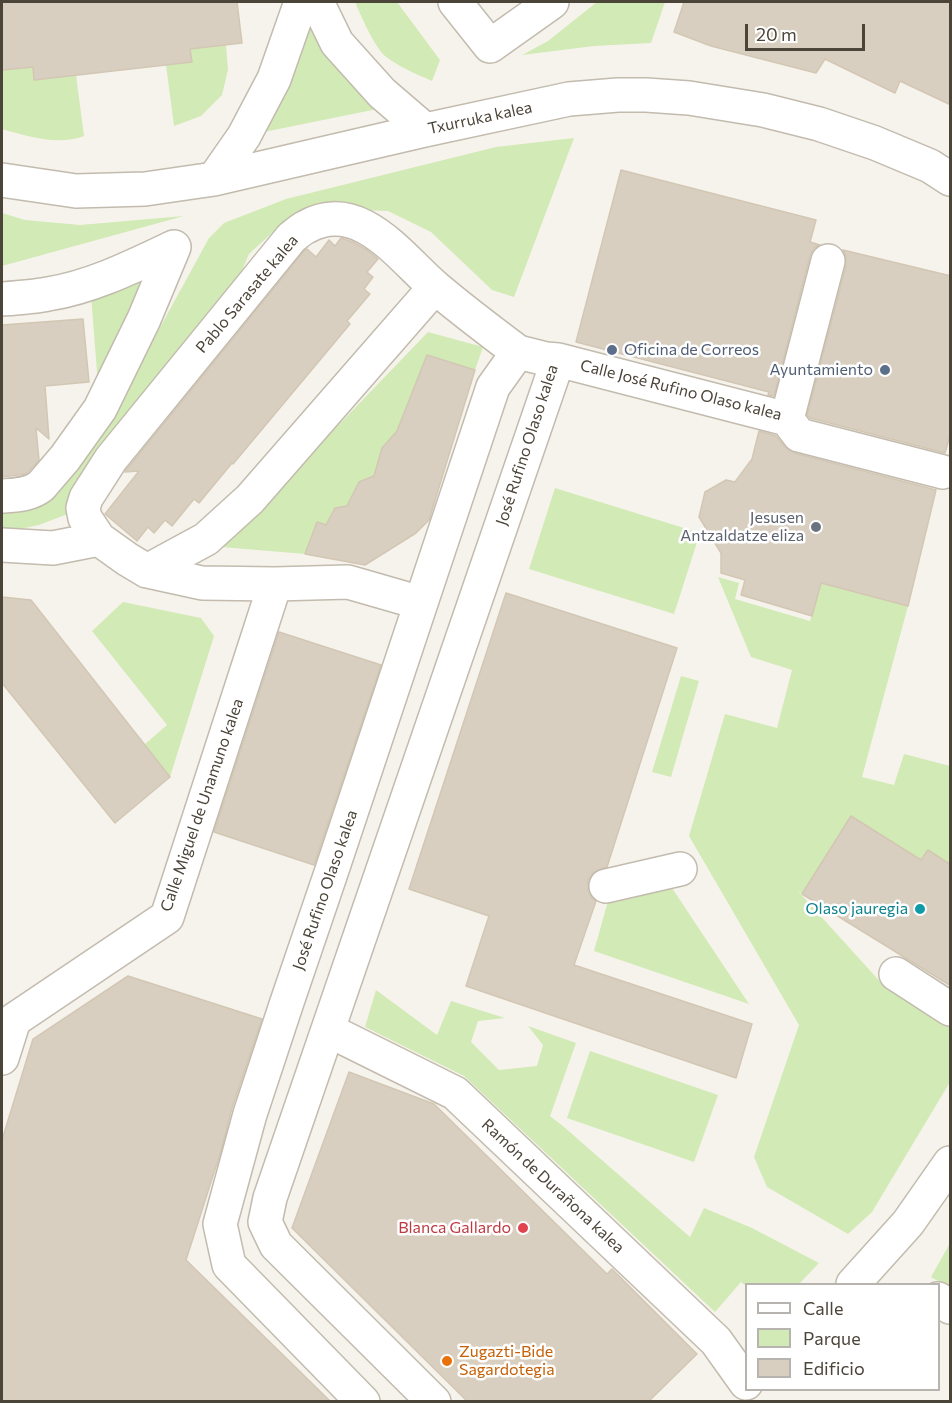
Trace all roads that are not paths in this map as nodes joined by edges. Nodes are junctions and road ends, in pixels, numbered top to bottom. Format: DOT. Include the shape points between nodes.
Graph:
graph roads {
  1 [pos="301,2"];
  2 [pos="317,2"];
  3 [pos="455,2"];
  4 [pos="552,2"];
  5 [pos="425,130"];
  6 [pos="951,178"];
  7 [pos="213,179"];
  8 [pos="2,180"];
  9 [pos="828,261"];
  10 [pos="435,287"];
  11 [pos="2,299"];
  12 [pos="518,352"];
  13 [pos="558,360"];
  14 [pos="787,419"];
  15 [pos="943,472"];
  16 [pos="2,496"];
  17 [pos="99,539"];
  18 [pos="2,545"];
  19 [pos="147,571"];
  20 [pos="276,585"];
  21 [pos="421,603"];
  22 [pos="680,869"];
  23 [pos="606,886"];
  24 [pos="896,974"];
  25 [pos="951,1009"];
  26 [pos="328,1030"];
  27 [pos="2,1058"];
  28 [pos="951,1163"];
  29 [pos="854,1283"];
  30 [pos="745,1380"];
  31 [pos="745,1391"];
  32 [pos="363,1401"];
  33 [pos="434,1401"];
  34 [pos="732,1401"];
  1 -- 7 [label="street" via="274,79 244,136"];
  2 -- 5 [label="street" via="338,44 381,93"];
  3 -- 4 [label="street" via="490,46"];
  5 -- 6 [label="street, Txurruka kalea" via="569,99 618,95 688,98 819,124 875,143"];
  5 -- 7 [label="street, Txurruka kalea"];
  7 -- 8 [label="street, Txurruka kalea" via="145,189 76,191"];
  9 -- 14 [label="street, Calle José Rufino Olaso kalea"];
  10 -- 12 [label="street"];
  10 -- 17 [label="street, Pablo Sarasate kalea" via="386,240 361,224 343,219 324,220 298,232 111,459 83,508"];
  10 -- 19 [label="street" via="250,499 206,539"];
  11 -- 16 [label="street" via="90,284 174,247 100,410 41,486 18,495"];
  12 -- 13 [label="street, José Rufino Olaso kalea"];
  12 -- 21 [label="street, José Rufino Olaso kalea" via="493,387"];
  13 -- 14 [label="street, Calle José Rufino Olaso kalea"];
  13 -- 26 [label="street, José Rufino Olaso kalea"];
  14 -- 15 [label="street" via="799,435"];
  17 -- 18 [label="street" via="53,548"];
  17 -- 19 [label="street, Pablo Sarasate kalea"];
  19 -- 20 [label="street, Pablo Sarasate kalea" via="202,583"];
  20 -- 21 [label="street, Pablo Sarasate kalea" via="348,582"];
  20 -- 27 [label="street, Calle Miguel de Unamuno kalea" via="167,917 14,1020"];
  21 -- 32 [label="street, José Rufino Olaso kalea" via="250,1114 220,1224 228,1265"];
  22 -- 23 [label="street"];
  24 -- 25 [label="street"];
  26 -- 30 [label="street, Ramón de Durañona kalea" via="455,1093 716,1341"];
  26 -- 33 [label="street, José Rufino Olaso kalea" via="265,1222 276,1245"];
  28 -- 29 [label="street" via="908,1223"];
  31 -- 34 [label="street"];
}
